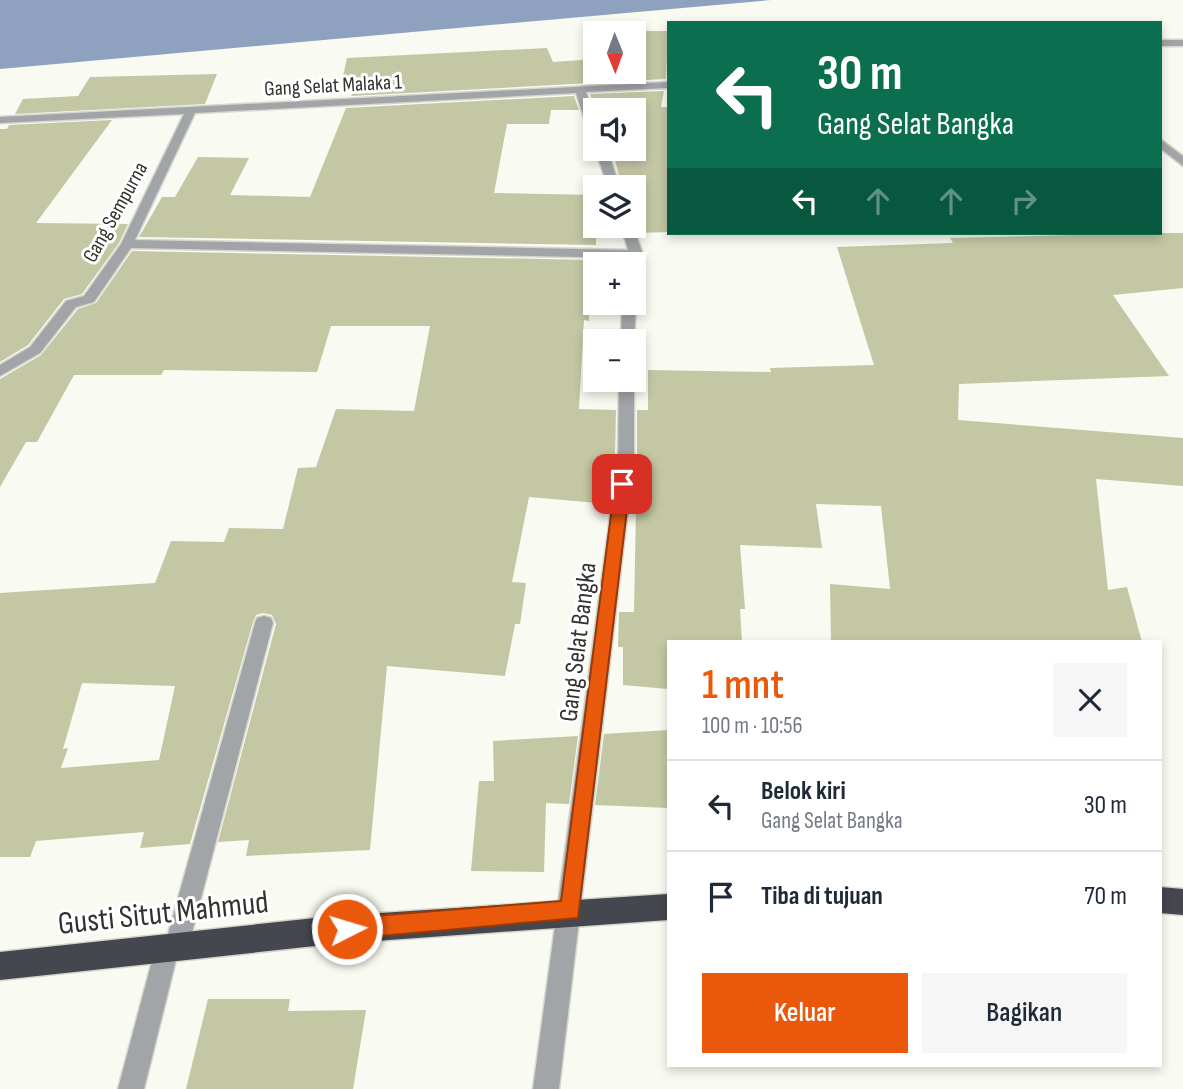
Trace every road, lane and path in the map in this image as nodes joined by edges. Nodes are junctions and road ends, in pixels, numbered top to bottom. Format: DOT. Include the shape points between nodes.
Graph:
graph roads {
  1 [pos="1162,43"];
  2 [pos="1183,43"];
  3 [pos="667,85"];
  4 [pos="581,92"];
  5 [pos="583,98"];
  6 [pos="190,112"];
  7 [pos="0,120"];
  8 [pos="1162,144"];
  9 [pos="1183,162"];
  10 [pos="127,244"];
  11 [pos="583,258"];
  12 [pos="0,371"];
  13 [pos="627,392"];
  14 [pos="264,623"];
  15 [pos="1162,900"];
  16 [pos="1183,902"];
  17 [pos="667,907"];
  18 [pos="570,911"];
  19 [pos="172,945"];
  20 [pos="0,965"];
  21 [pos="131,1089"];
  22 [pos="546,1089"];
  1 -- 2 [label="street"];
  3 -- 4 [label="street, Gang Selat Malaka 1"];
  4 -- 5 [label="street"];
  4 -- 6 [label="street, Gang Selat Malaka 1"];
  6 -- 7 [label="street, Gang Selat Malaka 1"];
  6 -- 10 [label="street, Gang Sempurna"];
  8 -- 9 [label="street"];
  10 -- 11 [label="street"];
  10 -- 12 [label="street, Gang Sempurna" via="89,299 71,304 35,350"];
  13 -- 18 [label="street, Gang Selat Bangka" via="625,458"];
  14 -- 19 [label="street"];
  15 -- 16 [label="highway"];
  17 -- 18 [label="highway, Gusti Situt Mahmud"];
  18 -- 19 [label="highway, Gusti Situt Mahmud"];
  18 -- 22 [label="street, Gang Selat Bangka"];
  19 -- 20 [label="highway, Gusti Situt Mahmud"];
  19 -- 21 [label="street"];
}
